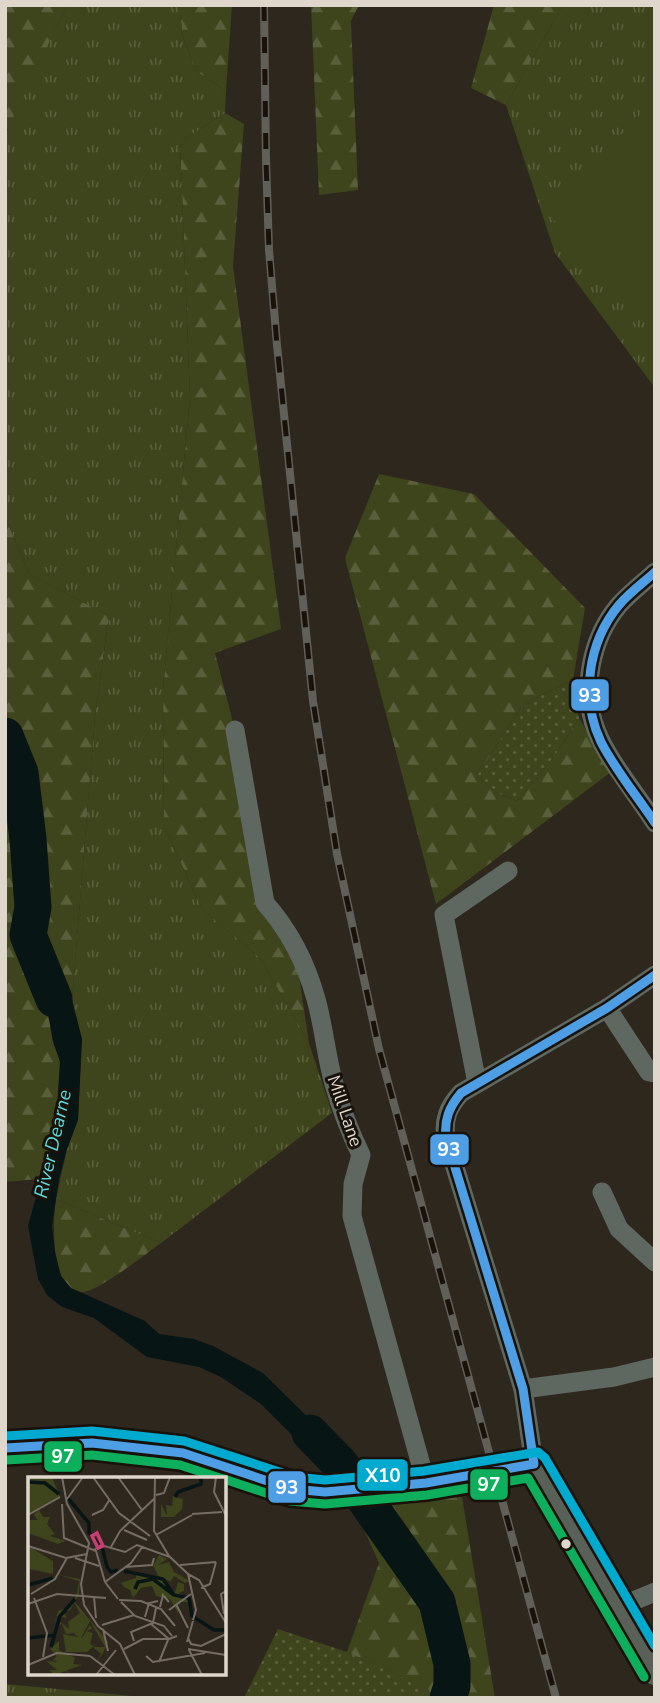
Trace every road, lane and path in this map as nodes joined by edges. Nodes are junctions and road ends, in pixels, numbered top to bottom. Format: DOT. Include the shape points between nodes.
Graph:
graph roads {
  1 [pos="655,572"];
  2 [pos="241,739"];
  3 [pos="655,823"];
  4 [pos="508,871"];
  5 [pos="655,975"];
  6 [pos="607,1008"];
  7 [pos="655,1073"];
  8 [pos="477,1083"];
  9 [pos="602,1192"];
  10 [pos="655,1262"];
  11 [pos="655,1367"];
  12 [pos="523,1389"];
  13 [pos="5,1448"];
  14 [pos="534,1464"];
  15 [pos="426,1483"];
  16 [pos="655,1592"];
  17 [pos="619,1606"];
  18 [pos="655,1671"];
  1 -- 3 [label="street" via="618,606 603,633 591,660 589,705 605,747"];
  2 -- 15 [label="street, Mill Lane" via="265,903 282,921 309,978 333,1082 361,1155 352,1216"];
  4 -- 8 [label="street" via="444,915"];
  5 -- 6 [label="street"];
  6 -- 7 [label="street" via="649,1072"];
  6 -- 8 [label="street"];
  8 -- 12 [label="street" via="453,1101 444,1125"];
  9 -- 10 [label="street" via="619,1229"];
  11 -- 12 [label="street"];
  12 -- 14 [label="street"];
  13 -- 15 [label="main road" via="92,1443 183,1453 292,1489 337,1491"];
  14 -- 15 [label="main road"];
  14 -- 17 [label="main road"];
  16 -- 17 [label="street"];
  17 -- 18 [label="main road"];
}
